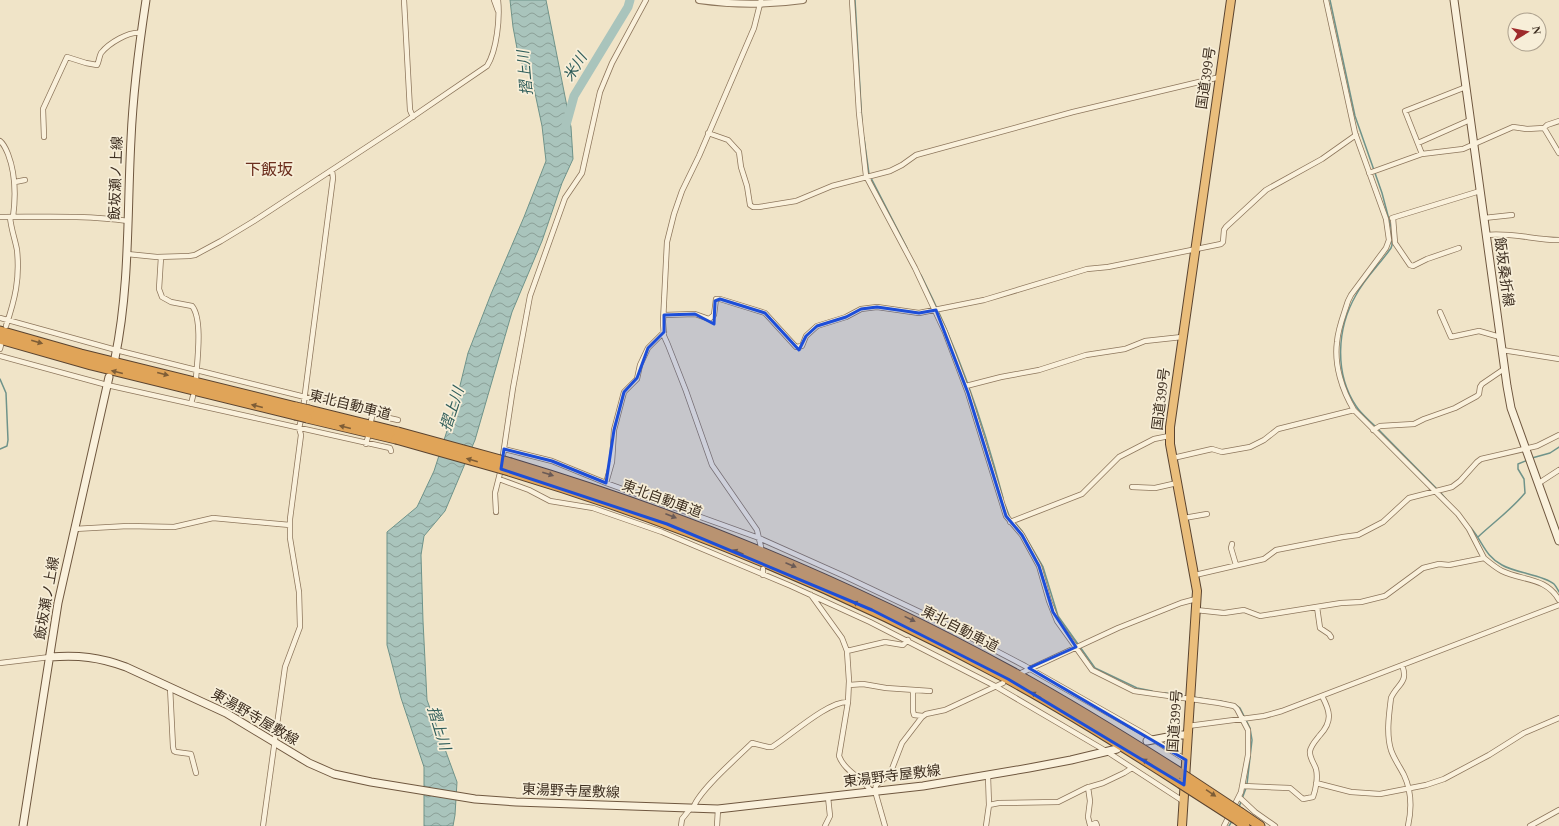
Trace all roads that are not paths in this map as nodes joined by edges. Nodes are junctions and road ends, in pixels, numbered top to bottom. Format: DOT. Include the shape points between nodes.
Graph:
graph roads {
  1 [pos="146,0"];
  2 [pos="404,0"];
  3 [pos="494,0"];
  4 [pos="498,0"];
  5 [pos="646,0"];
  6 [pos="699,0"];
  7 [pos="803,0"];
  8 [pos="852,0"];
  9 [pos="1231,0"];
  10 [pos="1326,0"];
  11 [pos="1454,0"];
  12 [pos="760,2"];
  13 [pos="499,12"];
  14 [pos="141,33"];
  15 [pos="1220,77"];
  16 [pos="1466,87"];
  17 [pos="413,117"];
  18 [pos="1470,120"];
  19 [pos="1559,121"];
  20 [pos="1544,128"];
  21 [pos="708,132"];
  22 [pos="1356,135"];
  23 [pos="44,137"];
  24 [pos="0,141"];
  25 [pos="1418,143"];
  26 [pos="1474,145"];
  27 [pos="1559,153"];
  28 [pos="1422,154"];
  29 [pos="332,170"];
  30 [pos="1370,172"];
  31 [pos="869,177"];
  32 [pos="25,180"];
  33 [pos="15,182"];
  34 [pos="1480,191"];
  35 [pos="1512,215"];
  36 [pos="0,217"];
  37 [pos="11,217"];
  38 [pos="1484,218"];
  39 [pos="1390,219"];
  40 [pos="128,221"];
  41 [pos="1486,236"];
  42 [pos="1559,240"];
  43 [pos="1459,248"];
  44 [pos="1195,250"];
  45 [pos="127,254"];
  46 [pos="161,257"];
  47 [pos="938,310"];
  48 [pos="1440,312"];
  49 [pos="664,315"];
  50 [pos="0,318"];
  51 [pos="8,320"];
  52 [pos="3,328"];
  53 [pos="664,332"];
  54 [pos="1182,336"];
  55 [pos="1500,337"];
  56 [pos="0,344"];
  57 [pos="1502,350"];
  58 [pos="115,354"];
  59 [pos="0,356"];
  60 [pos="1559,359"];
  61 [pos="1504,369"];
  62 [pos="197,370"];
  63 [pos="109,377"];
  64 [pos="196,379"];
  65 [pos="107,385"];
  66 [pos="967,385"];
  67 [pos="193,396"];
  68 [pos="305,397"];
  69 [pos="191,404"];
  70 [pos="1354,410"];
  71 [pos="296,411"];
  72 [pos="373,412"];
  73 [pos="371,420"];
  74 [pos="398,420"];
  75 [pos="299,428"];
  76 [pos="1375,428"];
  77 [pos="1559,435"];
  78 [pos="1169,436"];
  79 [pos="368,438"];
  80 [pos="366,444"];
  81 [pos="504,449"];
  82 [pos="391,451"];
  83 [pos="1527,451"];
  84 [pos="1173,458"];
  85 [pos="1559,470"];
  86 [pos="499,479"];
  87 [pos="606,483"];
  88 [pos="1177,483"];
  89 [pos="1539,483"];
  90 [pos="1132,487"];
  91 [pos="1435,492"];
  92 [pos="496,512"];
  93 [pos="1207,514"];
  94 [pos="1184,518"];
  95 [pos="1012,521"];
  96 [pos="290,525"];
  97 [pos="74,528"];
  98 [pos="759,538"];
  99 [pos="1559,541"];
  100 [pos="1232,544"];
  101 [pos="760,547"];
  102 [pos="1484,558"];
  103 [pos="1236,565"];
  104 [pos="764,569"];
  105 [pos="763,575"];
  106 [pos="1195,575"];
  107 [pos="811,595"];
  108 [pos="1196,599"];
  109 [pos="1559,600"];
  110 [pos="1559,605"];
  111 [pos="1317,607"];
  112 [pos="1196,610"];
  113 [pos="1331,637"];
  114 [pos="908,640"];
  115 [pos="1076,647"];
  116 [pos="847,651"];
  117 [pos="50,657"];
  118 [pos="0,663"];
  119 [pos="1402,665"];
  120 [pos="1029,668"];
  121 [pos="1021,673"];
  122 [pos="1003,683"];
  123 [pos="849,685"];
  124 [pos="995,686"];
  125 [pos="170,687"];
  126 [pos="913,690"];
  127 [pos="930,691"];
  128 [pos="1322,696"];
  129 [pos="1190,700"];
  130 [pos="848,702"];
  131 [pos="923,716"];
  132 [pos="1246,718"];
  133 [pos="1559,718"];
  134 [pos="1188,726"];
  135 [pos="1188,735"];
  136 [pos="1150,740"];
  137 [pos="274,742"];
  138 [pos="1117,749"];
  139 [pos="1106,752"];
  140 [pos="1186,760"];
  141 [pos="1132,768"];
  142 [pos="196,773"];
  143 [pos="988,776"];
  144 [pos="1316,783"];
  145 [pos="1245,786"];
  146 [pos="1088,787"];
  147 [pos="1408,790"];
  148 [pos="873,791"];
  149 [pos="828,797"];
  150 [pos="1241,799"];
  151 [pos="1183,801"];
  152 [pos="989,806"];
  153 [pos="692,809"];
  154 [pos="718,809"];
  155 [pos="1559,810"];
  156 [pos="1238,816"];
  157 [pos="23,826"];
  158 [pos="263,826"];
  159 [pos="682,826"];
  160 [pos="717,826"];
  161 [pos="825,826"];
  162 [pos="885,826"];
  163 [pos="986,826"];
  164 [pos="1097,826"];
  165 [pos="1182,826"];
  166 [pos="1224,826"];
  167 [pos="1245,826"];
  168 [pos="1260,826"];
  169 [pos="1275,826"];
  170 [pos="1408,826"];
  171 [pos="1530,826"];
  1 -- 14 [label="main road, 飯坂瀬ノ上線"];
  2 -- 17 [label="street" via="410,110"];
  3 -- 13 [label="street"];
  4 -- 13 [label="street"];
  5 -- 81 [label="street" via="600,92 582,173 565,198 530,296"];
  6 -- 12 [label="street" via="739,4"];
  7 -- 12 [label="street"];
  8 -- 31 [label="street" via="861,137"];
  9 -- 15 [label="highway, 国道399号"];
  10 -- 22 [label="street"];
  11 -- 16 [label="main road, 飯坂桑折線"];
  12 -- 21 [label="street" via="754,28"];
  13 -- 17 [label="street" via="492,54 487,66"];
  14 -- 23 [label="street" via="124,35 103,52 97,65 67,58 43,109"];
  14 -- 40 [label="main road, 飯坂瀬ノ上線" via="133,98"];
  15 -- 31 [label="street" via="1073,112 916,155 890,171"];
  15 -- 44 [label="highway, 国道399号"];
  16 -- 18 [label="main road, 飯坂桑折線"];
  16 -- 25 [label="street" via="1405,111"];
  17 -- 29 [label="street"];
  18 -- 25 [label="street"];
  18 -- 26 [label="main road, 飯坂桑折線"];
  19 -- 20 [label="street"];
  20 -- 26 [label="street" via="1513,127"];
  20 -- 27 [label="street"];
  21 -- 31 [label="street" via="728,140 739,152 750,205 753,207 796,201 832,186"];
  21 -- 49 [label="street" via="682,191 667,242"];
  22 -- 30 [label="street"];
  22 -- 44 [label="street" via="1322,159 1266,190 1226,226 1223,242"];
  24 -- 33 [label="street" via="11,161"];
  25 -- 28 [label="street"];
  26 -- 28 [label="street" via="1463,149"];
  26 -- 34 [label="main road, 飯坂桑折線"];
  28 -- 30 [label="street"];
  29 -- 46 [label="street" via="222,241 195,255"];
  29 -- 68 [label="street"];
  30 -- 39 [label="street"];
  31 -- 47 [label="street"];
  32 -- 33 [label="street"];
  33 -- 37 [label="street"];
  34 -- 38 [label="main road, 飯坂桑折線"];
  34 -- 39 [label="street"];
  35 -- 38 [label="street"];
  36 -- 37 [label="street"];
  37 -- 40 [label="street"];
  37 -- 51 [label="street" via="18,273 17,292"];
  38 -- 41 [label="main road, 飯坂桑折線"];
  39 -- 43 [label="street" via="1395,242 1410,265"];
  39 -- 70 [label="street" via="1388,245 1351,295 1336,342 1339,374 1344,392"];
  40 -- 45 [label="main road, 飯坂瀬ノ上線"];
  41 -- 42 [label="street" via="1526,236"];
  41 -- 55 [label="main road, 飯坂桑折線"];
  44 -- 47 [label="street" via="1087,269 984,300"];
  44 -- 54 [label="highway, 国道399号"];
  45 -- 46 [label="street"];
  45 -- 58 [label="main road, 飯坂瀬ノ上線" via="124,306"];
  46 -- 62 [label="street" via="162,297 171,302 192,306 195,311 199,335"];
  47 -- 49 [label="street" via="919,313 877,307 861,309 846,318 818,326 806,336 800,347 796,347 765,313 720,299 716,299 714,315 708,319 695,314"];
  47 -- 66 [label="street"];
  48 -- 55 [label="street" via="1451,337 1480,332"];
  49 -- 53 [label="street"];
  50 -- 51 [label="street"];
  51 -- 52 [label="street"];
  51 -- 58 [label="street"];
  52 -- 71 [label="highway, 東北自動車道, one-way" via="81,354"];
  53 -- 87 [label="street" via="648,348 636,379 624,392"];
  53 -- 98 [label="street" via="712,466 757,530"];
  54 -- 66 [label="street" via="1145,341 1125,349 1086,355 1039,370"];
  54 -- 78 [label="highway, 国道399号"];
  55 -- 57 [label="main road, 飯坂桑折線"];
  71 -- 56 [label="highway, 東北自動車道, one-way"];
  57 -- 60 [label="street"];
  57 -- 61 [label="main road, 飯坂桑折線"];
  58 -- 62 [label="street"];
  59 -- 65 [label="street"];
  61 -- 76 [label="street" via="1482,384 1477,396 1456,408 1414,424"];
  61 -- 83 [label="main road, 飯坂桑折線" via="1511,408"];
  62 -- 64 [label="street"];
  62 -- 68 [label="street"];
  63 -- 65 [label="main road, 飯坂瀬ノ上線"];
  65 -- 69 [label="street"];
  65 -- 97 [label="main road, 飯坂瀬ノ上線"];
  66 -- 95 [label="street" via="1004,511"];
  67 -- 69 [label="street"];
  68 -- 72 [label="street"];
  68 -- 75 [label="street"];
  69 -- 75 [label="street"];
  70 -- 76 [label="street"];
  70 -- 84 [label="street" via="1278,429 1250,448 1222,452 1212,449"];
  71 -- 156 [label="highway, 東北自動車道, bridge" via="510,467 667,524 786,572 872,610 1008,679 1181,778"];
  72 -- 73 [label="street"];
  72 -- 74 [label="street"];
  75 -- 80 [label="street"];
  75 -- 96 [label="street" via="301,435"];
  76 -- 91 [label="street"];
  77 -- 83 [label="street"];
  78 -- 84 [label="highway, 国道399号"];
  78 -- 95 [label="street" via="1154,439 1119,457 1082,494"];
  79 -- 80 [label="street"];
  80 -- 82 [label="street" via="390,448"];
  81 -- 86 [label="street"];
  81 -- 87 [label="street" via="552,461"];
  83 -- 89 [label="main road, 飯坂桑折線"];
  83 -- 91 [label="street" via="1481,459 1452,487"];
  84 -- 88 [label="highway, 国道399号"];
  85 -- 89 [label="street"];
  86 -- 92 [label="street" via="495,493"];
  86 -- 105 [label="street" via="550,500 593,508 623,518"];
  87 -- 98 [label="street"];
  88 -- 90 [label="street" via="1155,488"];
  88 -- 94 [label="highway, 国道399号"];
  89 -- 99 [label="main road, 飯坂桑折線"];
  91 -- 102 [label="street" via="1465,523"];
  91 -- 103 [label="street" via="1409,498 1383,522 1358,535 1276,550 1264,559"];
  93 -- 94 [label="street"];
  94 -- 106 [label="highway, 国道399号"];
  95 -- 115 [label="street" via="1039,566 1053,612"];
  96 -- 97 [label="street" via="213,518 174,527"];
  96 -- 137 [label="street" via="299,592 300,627 285,667"];
  97 -- 117 [label="main road, 飯坂瀬ノ上線" via="58,603"];
  98 -- 101 [label="street"];
  98 -- 120 [label="street" via="911,607"];
  100 -- 103 [label="street"];
  102 -- 109 [label="street" via="1503,571 1547,586"];
  102 -- 111 [label="street" via="1423,568 1385,596 1361,602"];
  103 -- 106 [label="street"];
  104 -- 105 [label="street"];
  105 -- 107 [label="street"];
  106 -- 108 [label="highway, 国道399号"];
  107 -- 114 [label="street"];
  107 -- 116 [label="street" via="842,638"];
  108 -- 112 [label="highway, 国道399号"];
  108 -- 115 [label="street" via="1128,624"];
  110 -- 119 [label="street"];
  111 -- 112 [label="street" via="1260,616 1244,610 1224,613"];
  111 -- 113 [label="street" via="1320,628"];
  112 -- 129 [label="highway, 国道399号"];
  114 -- 116 [label="street" via="903,644 885,642"];
  114 -- 124 [label="street"];
  115 -- 120 [label="street"];
  115 -- 129 [label="street" via="1092,670 1121,685 1134,691"];
  116 -- 123 [label="street"];
  117 -- 118 [label="street"];
  117 -- 125 [label="main road, 東湯野寺屋敷線" via="95,657 126,667"];
  117 -- 157 [label="main road, 飯坂瀬ノ上線"];
  119 -- 128 [label="street"];
  119 -- 147 [label="street" via="1405,678 1391,698 1389,738 1391,751 1405,776"];
  120 -- 121 [label="street"];
  120 -- 136 [label="street"];
  122 -- 124 [label="street"];
  123 -- 126 [label="street" via="863,684"];
  123 -- 130 [label="street"];
  124 -- 131 [label="street" via="945,710"];
  124 -- 139 [label="street"];
  125 -- 137 [label="main road, 東湯野寺屋敷線" via="226,713"];
  125 -- 142 [label="street" via="174,751 191,754"];
  126 -- 127 [label="street"];
  126 -- 131 [label="street" via="912,711"];
  128 -- 132 [label="street" via="1282,711"];
  128 -- 144 [label="street" via="1330,717 1310,751 1317,773"];
  129 -- 132 [label="street" via="1234,706"];
  129 -- 134 [label="highway, 国道399号"];
  130 -- 148 [label="street" via="839,756 841,762"];
  130 -- 153 [label="street" via="830,707 772,747 752,743 696,800"];
  131 -- 148 [label="street" via="902,743 890,774 876,785"];
  132 -- 134 [label="street"];
  132 -- 145 [label="street" via="1249,742"];
  133 -- 147 [label="street" via="1524,733 1444,779"];
  134 -- 135 [label="highway, 国道399号"];
  135 -- 136 [label="main road" via="1178,734"];
  135 -- 140 [label="highway, 国道399号"];
  136 -- 140 [label="street"];
  137 -- 153 [label="main road, 東湯野寺屋敷線" via="309,763 344,777 475,799"];
  137 -- 158 [label="street"];
  138 -- 139 [label="main road, 東湯野寺屋敷線"];
  139 -- 141 [label="street"];
  139 -- 143 [label="main road, 東湯野寺屋敷線"];
  140 -- 151 [label="highway, 国道399号"];
  141 -- 146 [label="street" via="1103,783"];
  141 -- 151 [label="street"];
  143 -- 148 [label="main road, 東湯野寺屋敷線"];
  143 -- 152 [label="street"];
  144 -- 145 [label="street" via="1313,796 1305,799 1290,788"];
  144 -- 147 [label="street" via="1351,792 1380,794"];
  145 -- 150 [label="street"];
  146 -- 152 [label="street" via="1058,802 999,803"];
  146 -- 164 [label="street" via="1088,817 1090,825 1096,823"];
  147 -- 170 [label="street" via="1412,802"];
  148 -- 149 [label="main road, 東湯野寺屋敷線"];
  148 -- 162 [label="street"];
  149 -- 154 [label="main road, 東湯野寺屋敷線"];
  149 -- 161 [label="street" via="830,816"];
  150 -- 166 [label="street"];
  150 -- 169 [label="street"];
  151 -- 165 [label="highway, 国道399号"];
  152 -- 163 [label="street"];
  153 -- 154 [label="main road, 東湯野寺屋敷線"];
  153 -- 159 [label="street" via="682,819"];
  154 -- 160 [label="street"];
  155 -- 171 [label="street"];
  156 -- 167 [label="highway, 東北自動車道"];
  156 -- 168 [label="highway, 東北自動車道"];
}
